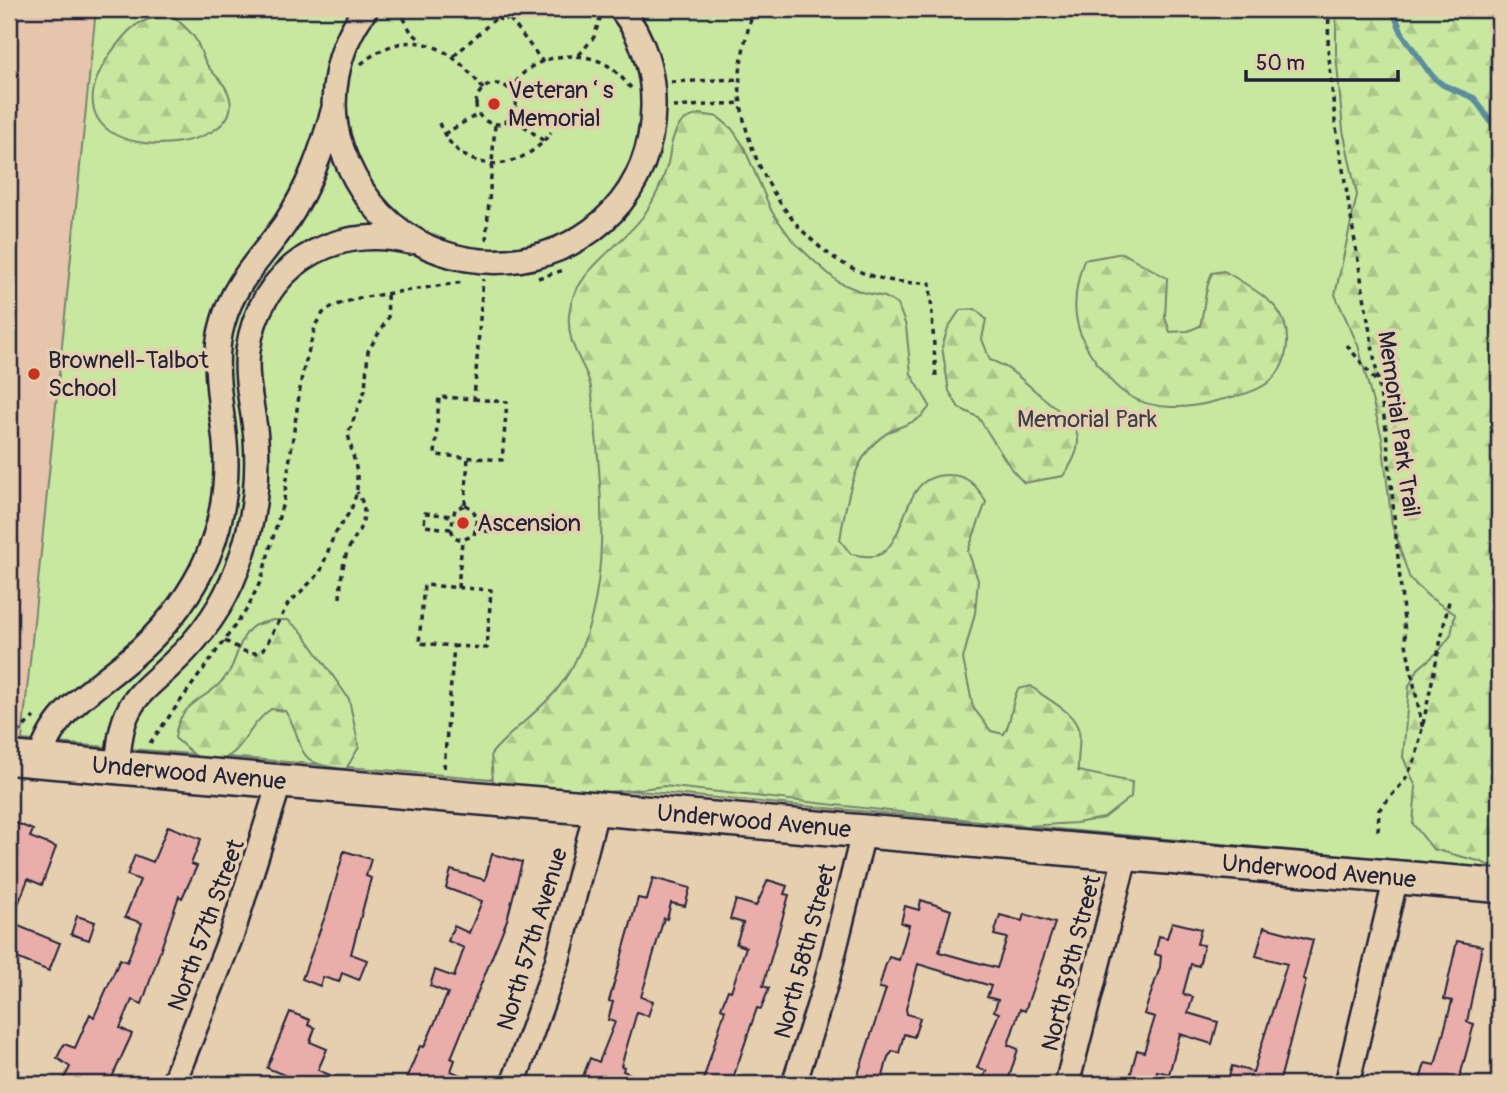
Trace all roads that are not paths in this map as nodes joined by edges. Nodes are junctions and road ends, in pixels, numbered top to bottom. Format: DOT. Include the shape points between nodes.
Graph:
graph roads {
  1 [pos="366,9"];
  2 [pos="621,9"];
  3 [pos="334,108"];
  4 [pos="418,244"];
  5 [pos="22,750"];
  6 [pos="117,767"];
  7 [pos="280,781"];
  8 [pos="597,808"];
  9 [pos="864,830"];
  10 [pos="1126,854"];
  11 [pos="1396,878"];
  12 [pos="1499,886"];
  13 [pos="173,1084"];
  14 [pos="513,1084"];
  15 [pos="794,1084"];
  16 [pos="1067,1084"];
  17 [pos="1347,1084"];
  1 -- 3 [label="street" via="347,41"];
  2 -- 4 [label="street" via="642,43 653,93 650,135 632,184 610,213 567,245 516,261 452,257"];
  3 -- 4 [label="street" via="339,141 361,192 385,220"];
  3 -- 5 [label="street" via="304,193 240,281 223,321 216,367 225,485 218,528 201,572 153,638 55,722 44,740"];
  4 -- 6 [label="street" via="372,236 328,245 290,269 263,303 247,354 257,464 254,509 244,550 216,614 128,710"];
  5 -- 6 [label="main road, Underwood Avenue"];
  6 -- 7 [label="main road, Underwood Avenue"];
  7 -- 8 [label="main road, Underwood Avenue"];
  7 -- 13 [label="street, North 57th Street" via="232,934"];
  8 -- 9 [label="main road, Underwood Avenue"];
  8 -- 14 [label="street, North 57th Avenue" via="557,962"];
  9 -- 10 [label="main road, Underwood Avenue"];
  9 -- 15 [label="street, North 58th Street" via="827,980"];
  10 -- 11 [label="main road, Underwood Avenue"];
  10 -- 16 [label="street, North 59th Street"];
  11 -- 12 [label="main road, Underwood Avenue"];
  11 -- 17 [label="street"];
}
